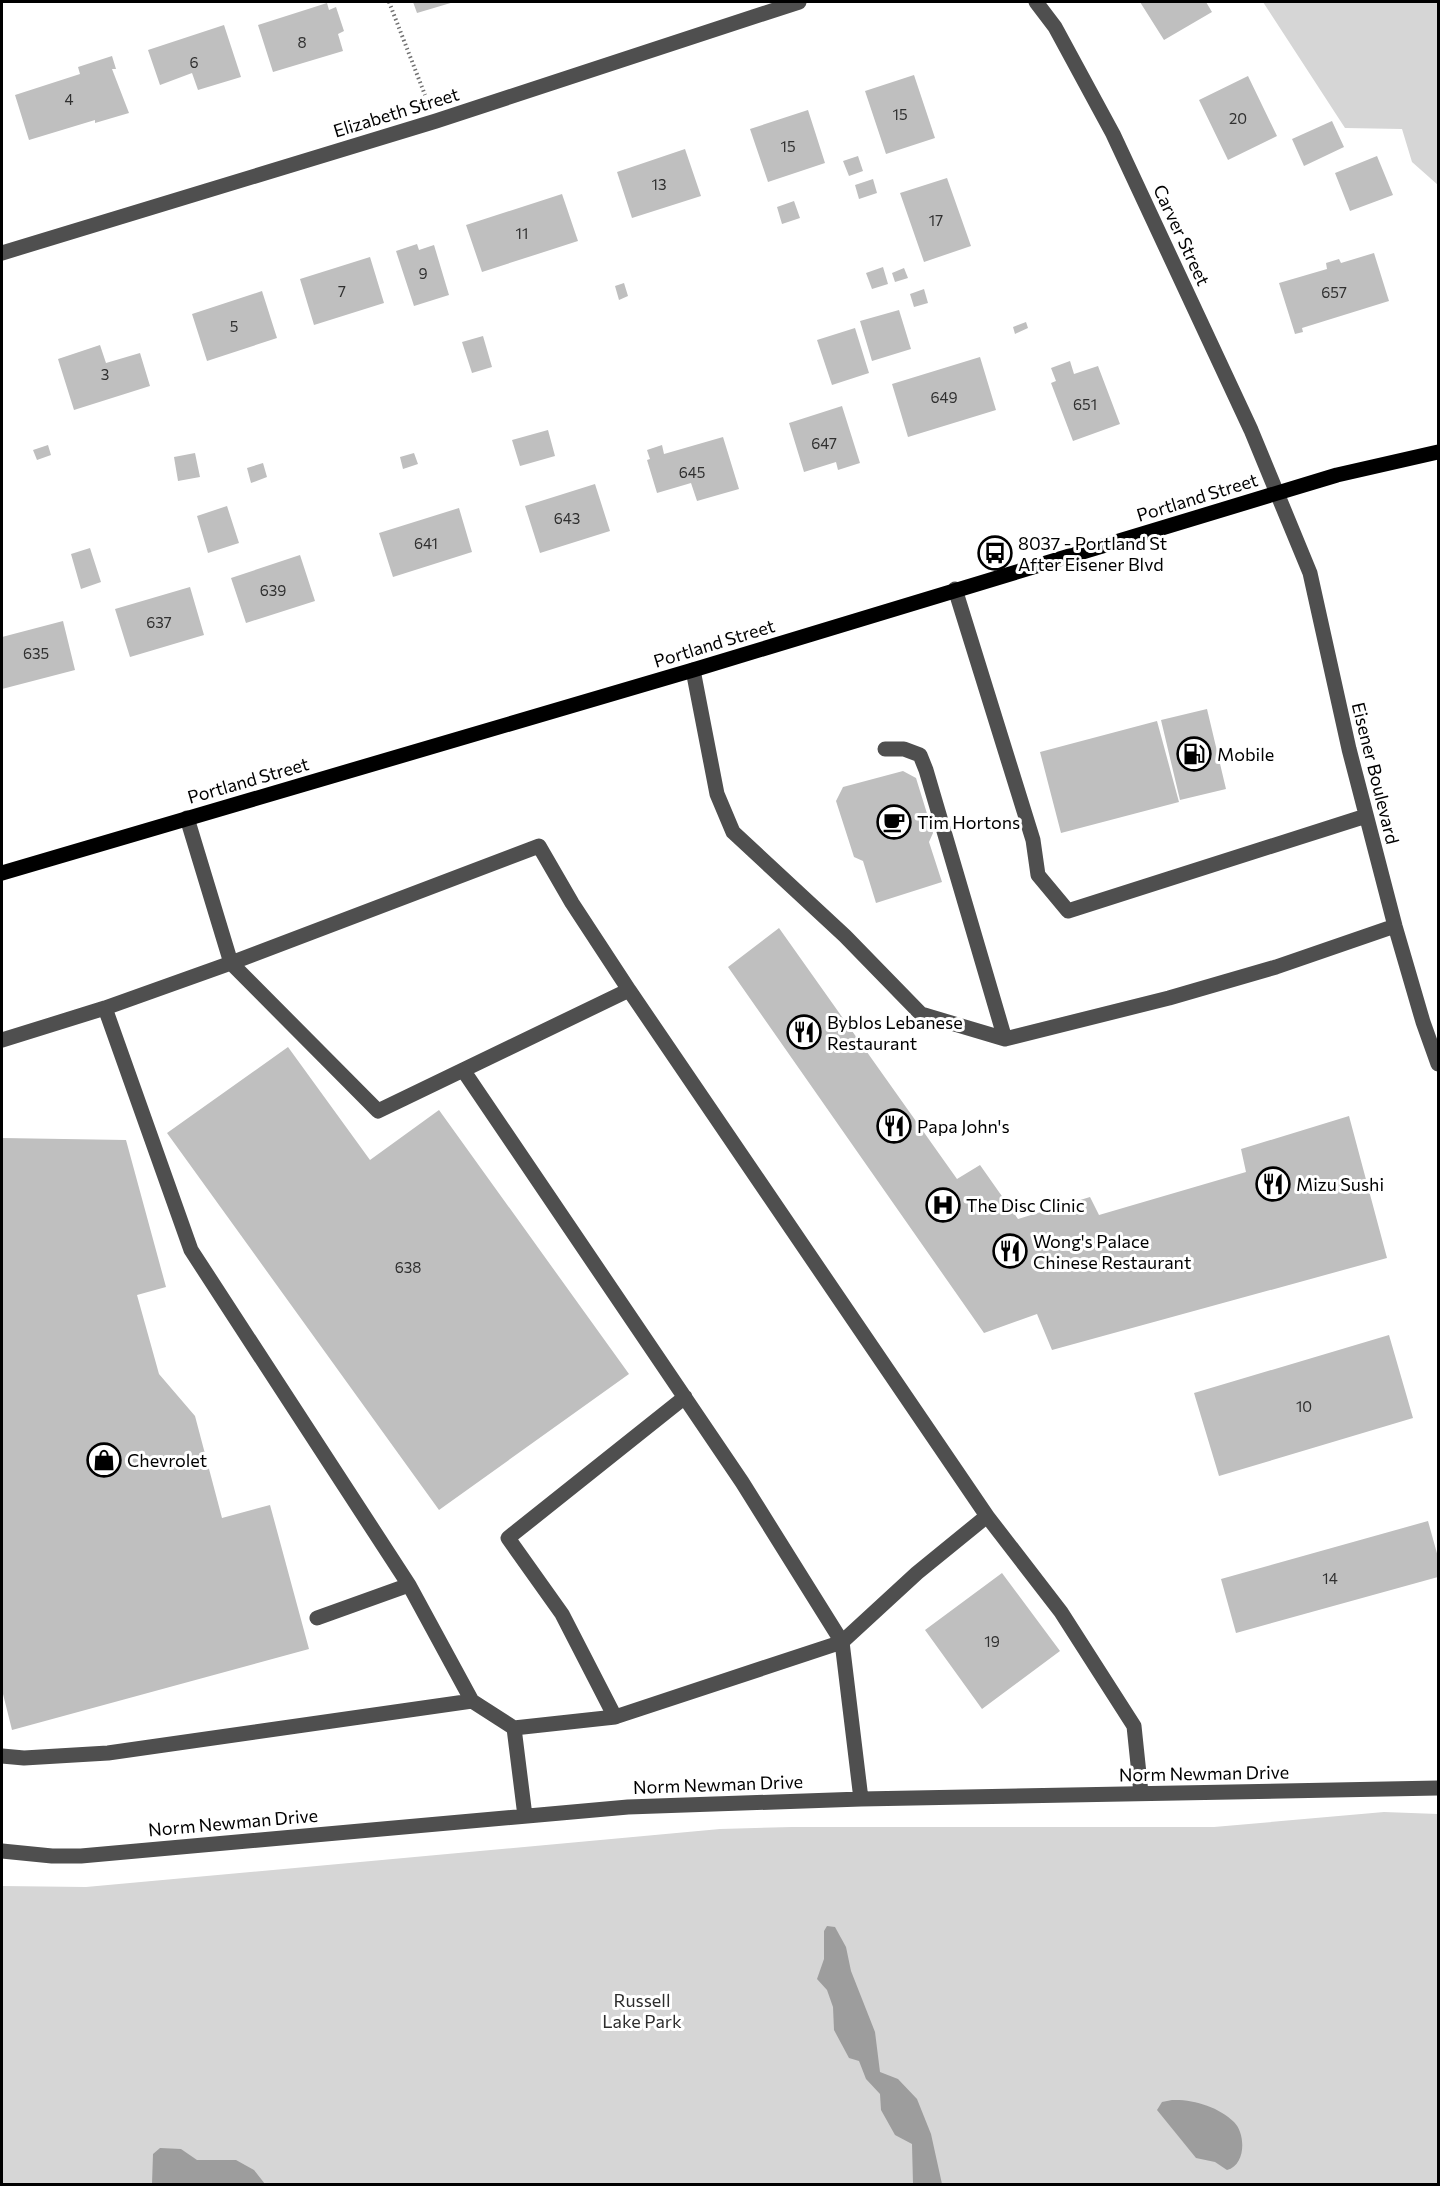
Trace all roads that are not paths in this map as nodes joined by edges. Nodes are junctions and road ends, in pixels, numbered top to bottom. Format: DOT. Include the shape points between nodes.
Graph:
graph roads {
  1 [pos="799,2"];
  2 [pos="1036,2"];
  3 [pos="2,254"];
  4 [pos="1438,452"];
  5 [pos="1277,493"];
  6 [pos="955,589"];
  7 [pos="693,670"];
  8 [pos="885,748"];
  9 [pos="1366,816"];
  10 [pos="187,818"];
  11 [pos="2,873"];
  12 [pos="1395,926"];
  13 [pos="231,963"];
  14 [pos="629,990"];
  15 [pos="105,1008"];
  16 [pos="1005,1039"];
  17 [pos="2,1040"];
  18 [pos="1438,1064"];
  19 [pos="463,1070"];
  20 [pos="685,1397"];
  21 [pos="987,1516"];
  22 [pos="409,1586"];
  23 [pos="317,1618"];
  24 [pos="842,1642"];
  25 [pos="472,1701"];
  26 [pos="615,1718"];
  27 [pos="514,1728"];
  28 [pos="2,1756"];
  29 [pos="1438,1788"];
  30 [pos="1141,1793"];
  31 [pos="861,1799"];
  32 [pos="525,1816"];
  33 [pos="2,1851"];
  1 -- 3 [label="street, Elizabeth Street" via="435,121"];
  2 -- 5 [label="street, Carver Street" via="1055,27 1113,134"];
  4 -- 5 [label="main road, Portland Street"];
  5 -- 6 [label="main road, Portland Street"];
  5 -- 9 [label="street, Eisener Boulevard" via="1310,573"];
  6 -- 7 [label="main road, Portland Street"];
  6 -- 9 [label="street" via="1033,840 1038,875 1068,911"];
  7 -- 10 [label="main road, Portland Street"];
  7 -- 16 [label="street" via="717,794 733,832 845,936 921,1014"];
  8 -- 16 [label="street" via="904,748 920,755"];
  9 -- 12 [label="street, Eisener Boulevard"];
  10 -- 11 [label="main road, Portland Street"];
  10 -- 13 [label="street"];
  12 -- 16 [label="street" via="1276,967"];
  12 -- 18 [label="street, Eisener Boulevard"];
  13 -- 14 [label="street" via="539,846"];
  13 -- 15 [label="street"];
  13 -- 19 [label="street" via="378,1111"];
  14 -- 19 [label="street"];
  14 -- 21 [label="street"];
  15 -- 17 [label="street"];
  15 -- 22 [label="street" via="191,1250"];
  19 -- 20 [label="street"];
  20 -- 24 [label="street"];
  20 -- 26 [label="street" via="508,1538 562,1614"];
  21 -- 24 [label="street"];
  21 -- 30 [label="street" via="1061,1612 1134,1726"];
  22 -- 23 [label="street"];
  22 -- 25 [label="street"];
  24 -- 26 [label="street"];
  24 -- 31 [label="street"];
  25 -- 27 [label="street"];
  25 -- 28 [label="street" via="108,1753"];
  26 -- 27 [label="street"];
  27 -- 32 [label="street"];
  29 -- 30 [label="street, Norm Newman Drive"];
  30 -- 31 [label="street, Norm Newman Drive"];
  31 -- 32 [label="street, Norm Newman Drive" via="628,1807"];
  32 -- 33 [label="street, Norm Newman Drive" via="81,1856"];
}
